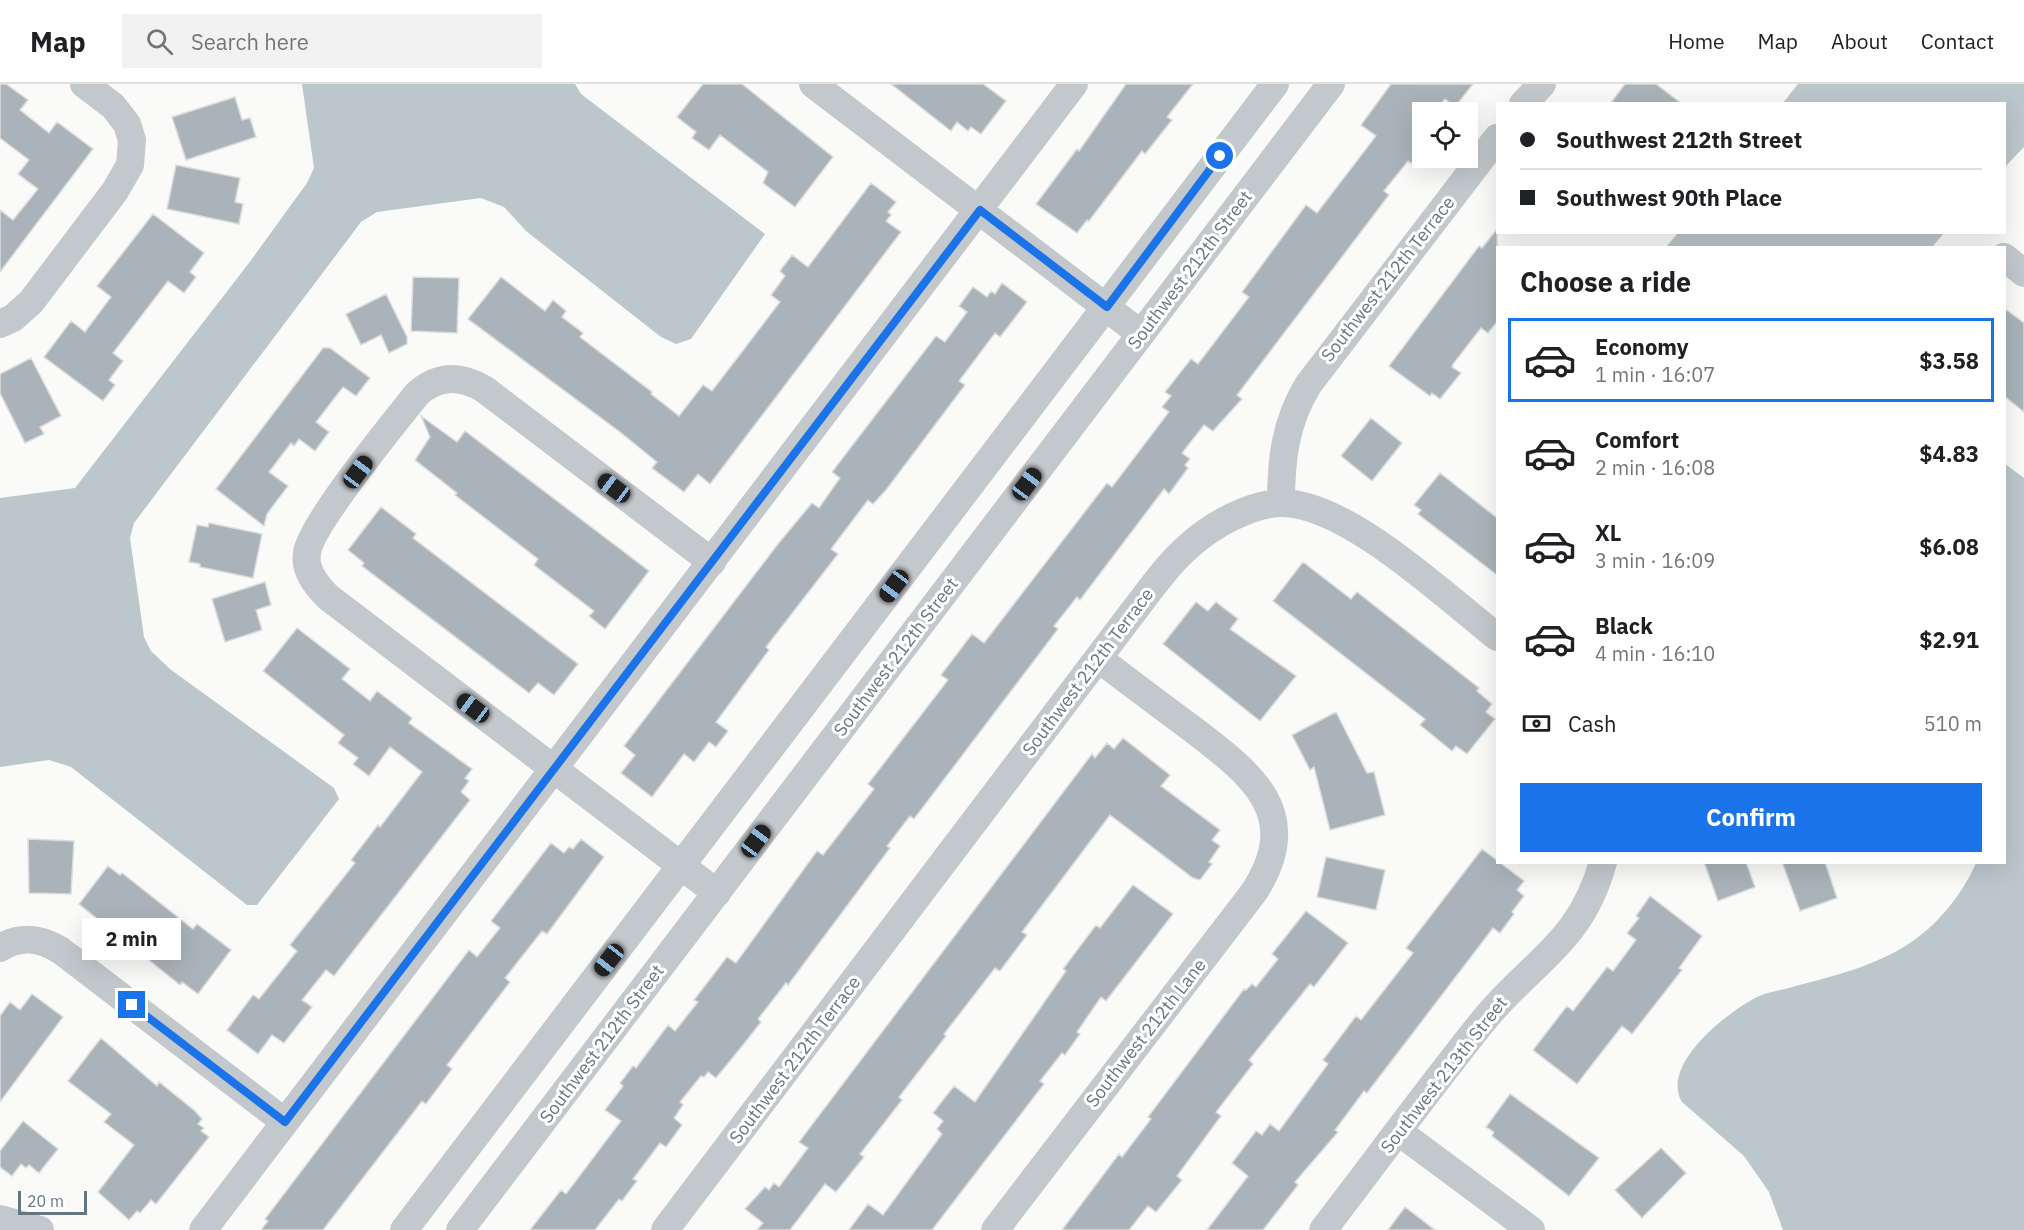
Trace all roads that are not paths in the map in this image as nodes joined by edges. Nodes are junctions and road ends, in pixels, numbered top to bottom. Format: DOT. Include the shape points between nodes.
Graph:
graph roads {
  1 [pos="84,84"];
  2 [pos="813,84"];
  3 [pos="1074,84"];
  4 [pos="1275,84"];
  5 [pos="1331,84"];
  6 [pos="1542,84"];
  7 [pos="1525,102"];
  8 [pos="1496,139"];
  9 [pos="980,210"];
  10 [pos="2006,259"];
  11 [pos="2024,273"];
  12 [pos="1107,307"];
  13 [pos="0,324"];
  14 [pos="1141,334"];
  15 [pos="1281,503"];
  16 [pos="711,562"];
  17 [pos="1496,636"];
  18 [pos="1098,658"];
  19 [pos="554,769"];
  20 [pos="1602,864"];
  21 [pos="682,866"];
  22 [pos="717,893"];
  23 [pos="0,948"];
  24 [pos="285,1122"];
  25 [pos="1399,1132"];
  26 [pos="0,1219"];
  27 [pos="40,1230"];
  28 [pos="203,1230"];
  29 [pos="404,1230"];
  30 [pos="460,1230"];
  31 [pos="665,1230"];
  32 [pos="995,1230"];
  33 [pos="1323,1230"];
  34 [pos="1531,1230"];
  1 -- 13 [label="street" via="118,111 127,124 132,140 130,165 115,191 26,308"];
  2 -- 9 [label="street"];
  3 -- 9 [label="street"];
  4 -- 12 [label="street"];
  5 -- 14 [label="street, Southwest 212th Street"];
  6 -- 7 [label="street"];
  8 -- 15 [label="street, Southwest 212th Terrace" via="1308,385 1295,407 1283,447"];
  9 -- 12 [label="street"];
  9 -- 16 [label="street"];
  10 -- 11 [label="street"];
  12 -- 14 [label="street"];
  12 -- 21 [label="street"];
  14 -- 22 [label="street, Southwest 212th Street"];
  15 -- 17 [label="street" via="1318,511 1369,537"];
  15 -- 18 [label="street, Southwest 212th Terrace" via="1221,523 1188,547"];
  16 -- 19 [label="street"];
  16 -- 19 [label="street" via="484,389 454,378 440,380 417,394 382,440 314,530 306,557 314,580 328,597"];
  18 -- 31 [label="street, Southwest 212th Terrace"];
  18 -- 32 [label="street, Southwest 212th Lane" via="1239,767 1266,799 1275,827 1270,863 1254,892"];
  19 -- 21 [label="street"];
  19 -- 24 [label="street"];
  20 -- 25 [label="street, Southwest 213th Street" via="1592,897 1571,932 1487,1017"];
  21 -- 22 [label="street"];
  21 -- 29 [label="street"];
  22 -- 30 [label="street, Southwest 212th Street"];
  23 -- 24 [label="street" via="27,939 60,950"];
  24 -- 28 [label="street"];
  25 -- 33 [label="street, Southwest 213th Street"];
  25 -- 34 [label="street"];
  26 -- 27 [label="street"];
}
